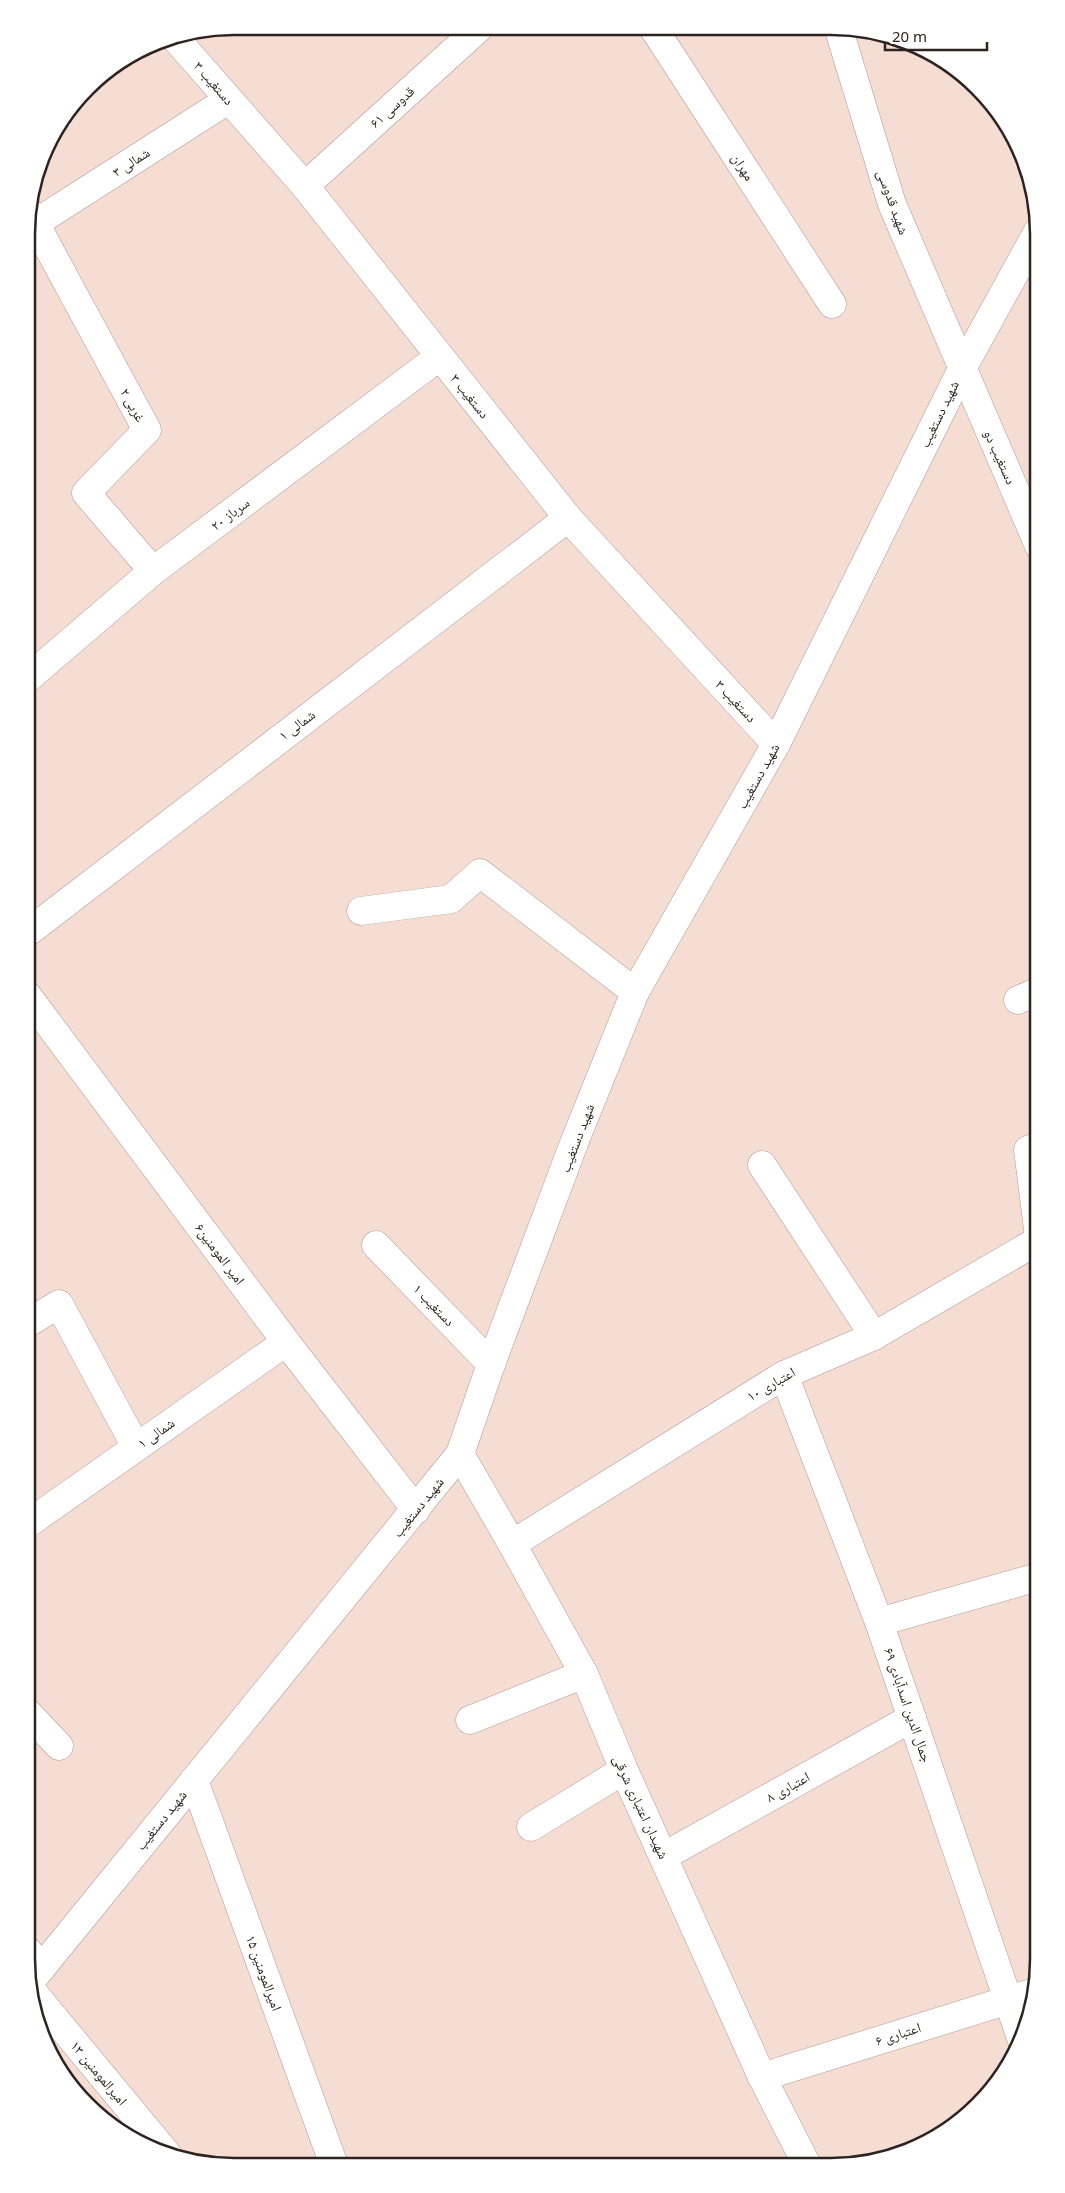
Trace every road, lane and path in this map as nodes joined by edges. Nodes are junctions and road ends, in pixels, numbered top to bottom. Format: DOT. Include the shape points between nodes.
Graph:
graph roads {
  1 [pos="471,35"];
  2 [pos="658,35"];
  3 [pos="840,35"];
  4 [pos="179,43"];
  5 [pos="228,100"];
  6 [pos="305,186"];
  7 [pos="36,216"];
  8 [pos="35,224"];
  9 [pos="1030,246"];
  10 [pos="832,304"];
  11 [pos="440,357"];
  12 [pos="962,369"];
  13 [pos="568,518"];
  14 [pos="1030,525"];
  15 [pos="153,571"];
  16 [pos="35,673"];
  17 [pos="776,744"];
  18 [pos="361,911"];
  19 [pos="35,926"];
  20 [pos="635,992"];
  21 [pos="35,1007"];
  22 [pos="1030,1149"];
  23 [pos="762,1165"];
  24 [pos="1030,1168"];
  25 [pos="1030,1243"];
  26 [pos="376,1246"];
  27 [pos="35,1319"];
  28 [pos="874,1336"];
  29 [pos="286,1342"];
  30 [pos="491,1364"];
  31 [pos="784,1375"];
  32 [pos="136,1446"];
  33 [pos="460,1454"];
  34 [pos="416,1510"];
  35 [pos="35,1519"];
  36 [pos="512,1544"];
  37 [pos="1030,1579"];
  38 [pos="879,1622"];
  39 [pos="584,1674"];
  40 [pos="912,1718"];
  41 [pos="470,1720"];
  42 [pos="35,1721"];
  43 [pos="59,1746"];
  44 [pos="624,1770"];
  45 [pos="194,1780"];
  46 [pos="531,1827"];
  47 [pos="664,1856"];
  48 [pos="35,1968"];
  49 [pos="36,1977"];
  50 [pos="1027,1994"];
  51 [pos="1007,1999"];
  52 [pos="1017,2028"];
  53 [pos="762,2077"];
  54 [pos="159,2143"];
  55 [pos="331,2158"];
  56 [pos="803,2158"];
  1 -- 6 [label="street, قدوسی ۶۱"];
  2 -- 10 [label="street, مهران"];
  3 -- 12 [label="street, شهید قدوسی" via="892,204"];
  4 -- 5 [label="street, دستغیب ۳"];
  5 -- 6 [label="street, دستغیب ۳"];
  5 -- 7 [label="street, شمالی ۳"];
  6 -- 11 [label="street, دستغیب ۳"];
  8 -- 15 [label="street, غربی ۲" via="147,430 86,493"];
  9 -- 12 [label="street, شهید دستغیب"];
  11 -- 13 [label="street, دستغیب ۳"];
  11 -- 15 [label="street, سرباز ۲۰"];
  12 -- 14 [label="street, دستغیب دو"];
  12 -- 17 [label="street, شهید دستغیب"];
  13 -- 17 [label="street, دستغیب ۳"];
  13 -- 19 [label="street, شمالی ۱"];
  15 -- 16 [label="street, سرباز ۲۰"];
  17 -- 20 [label="street, شهید دستغیب"];
  18 -- 20 [label="street" via="451,899 480,873"];
  20 -- 30 [label="street, شهید دستغیب"];
  21 -- 29 [label="street, امیر المومنین۶"];
  22 -- 24 [label="street"];
  23 -- 28 [label="street"];
  25 -- 28 [label="street, اعتباری ۱۰"];
  26 -- 30 [label="street, دستغیب ۱"];
  27 -- 32 [label="street" via="59,1304"];
  28 -- 31 [label="street, اعتباری ۱۰"];
  29 -- 32 [label="street, شمالی ۱"];
  29 -- 34 [label="street, امیر المومنین۶"];
  30 -- 33 [label="street, شهید دستغیب"];
  31 -- 36 [label="street, اعتباری ۱۰"];
  31 -- 38 [label="street, جمال الدین اسدآبادی ۶۹"];
  32 -- 35 [label="street, شمالی ۱"];
  33 -- 34 [label="street, شهید دستغیب"];
  33 -- 36 [label="street, شهیدان اعتباری شرقی"];
  34 -- 45 [label="street, شهید دستغیب"];
  36 -- 39 [label="street, شهیدان اعتباری شرقی"];
  37 -- 38 [label="street"];
  38 -- 40 [label="street, جمال الدین اسدآبادی ۶۹"];
  39 -- 41 [label="street"];
  39 -- 44 [label="street, شهیدان اعتباری شرقی"];
  40 -- 47 [label="street, اعتباری ۸"];
  40 -- 51 [label="street, جمال الدین اسدآبادی ۶۹"];
  42 -- 43 [label="street"];
  44 -- 46 [label="street"];
  44 -- 47 [label="street, شهیدان اعتباری شرقی"];
  45 -- 48 [label="street, شهید دستغیب"];
  45 -- 55 [label="street, امیرالمومنین ۱۵"];
  47 -- 53 [label="street, شهیدان اعتباری شرقی"];
  49 -- 54 [label="street, امیرالمومنین ۱۳"];
  50 -- 51 [label="street, اعتباری ۶"];
  51 -- 52 [label="street, جمال الدین اسدآبادی ۶۹"];
  51 -- 53 [label="street, اعتباری ۶"];
  53 -- 56 [label="street, شهیدان اعتباری شرقی"];
}
